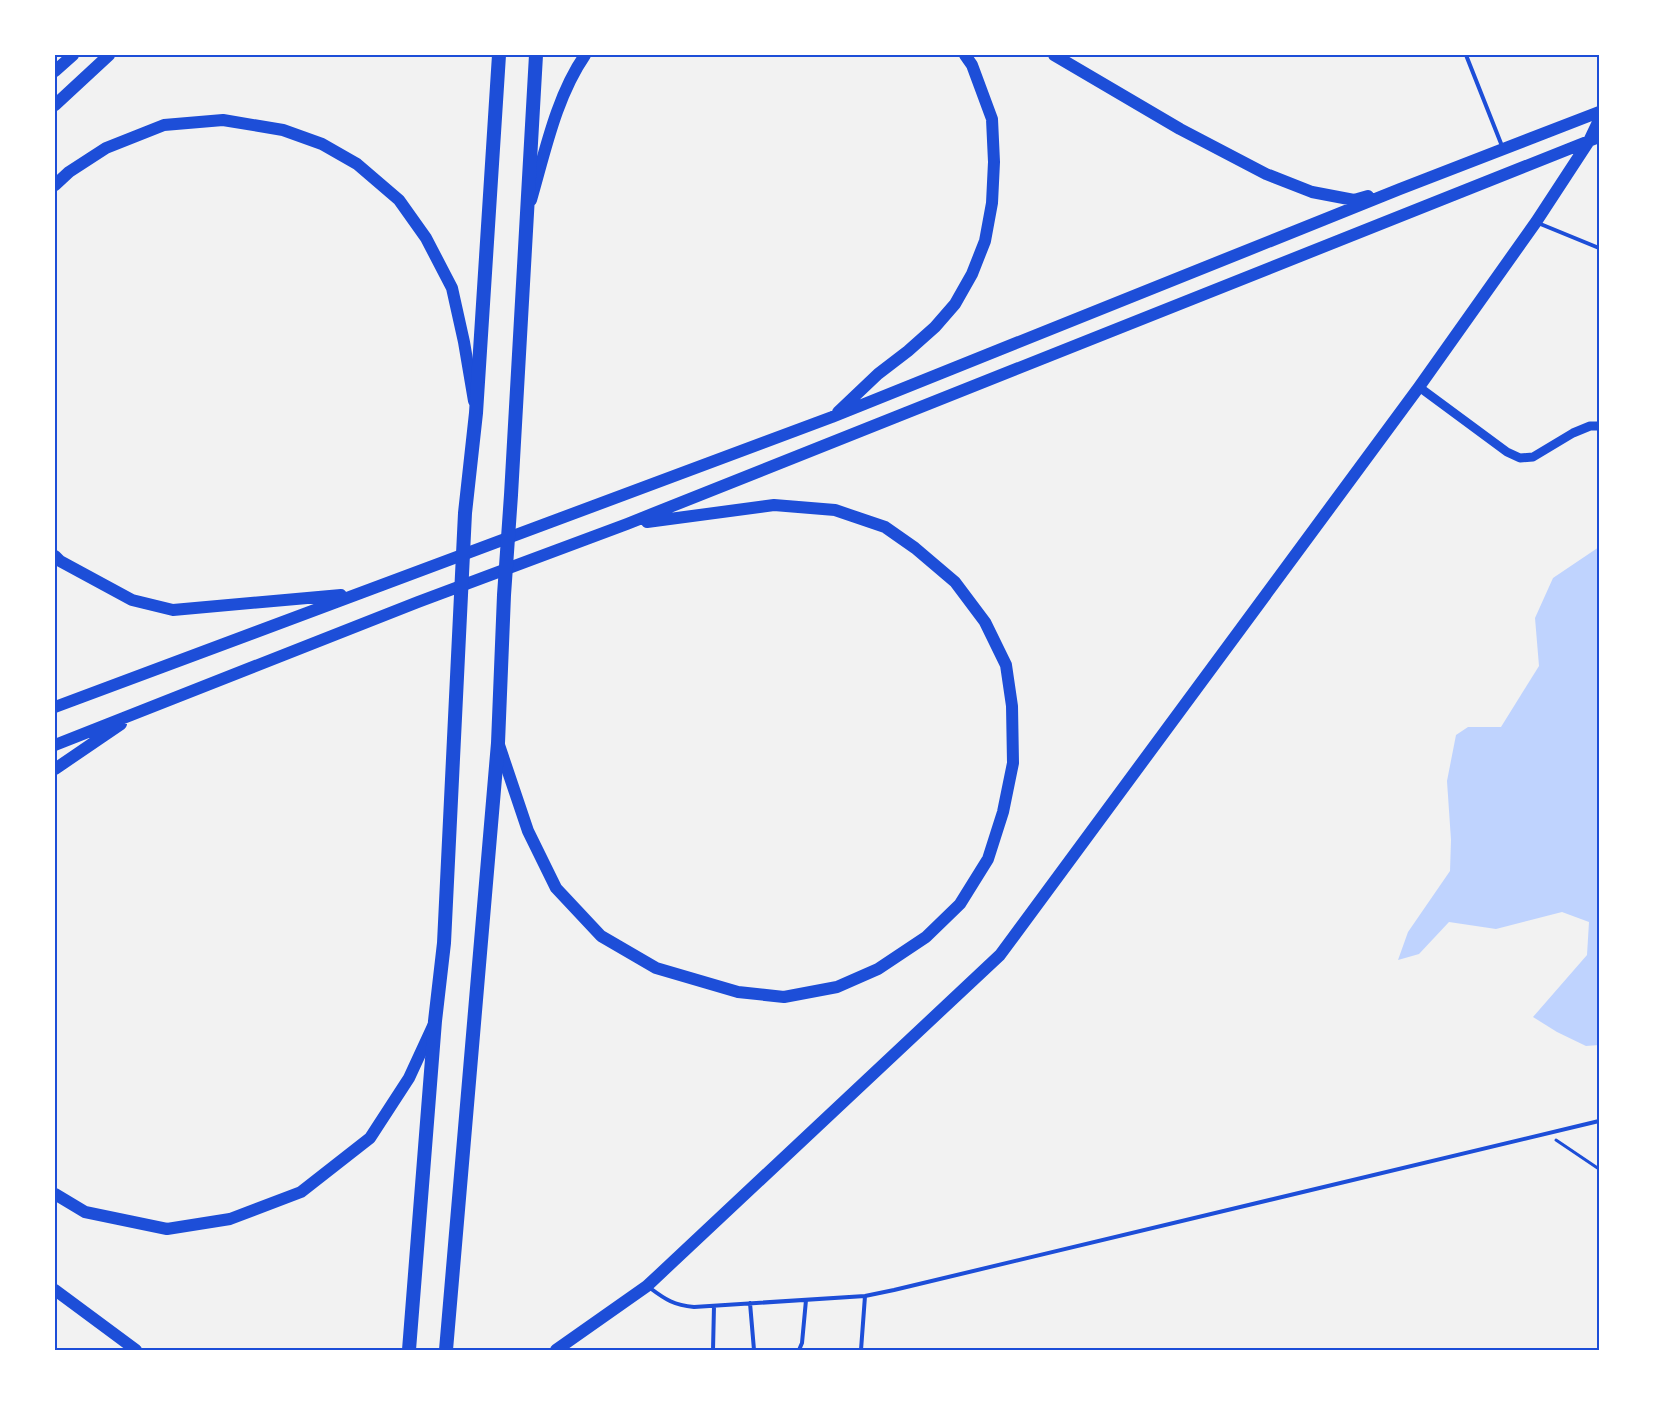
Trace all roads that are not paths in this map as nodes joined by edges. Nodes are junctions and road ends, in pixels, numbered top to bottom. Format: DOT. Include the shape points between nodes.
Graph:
graph roads {
  1 [pos="73,55"];
  2 [pos="109,55"];
  3 [pos="499,55"];
  4 [pos="536,55"];
  5 [pos="585,55"];
  6 [pos="965,55"];
  7 [pos="1054,55"];
  8 [pos="1466,55"];
  9 [pos="55,71"];
  10 [pos="55,105"];
  11 [pos="1599,112"];
  12 [pos="1599,120"];
  13 [pos="1594,139"];
  14 [pos="1504,150"];
  15 [pos="55,185"];
  16 [pos="1400,189"];
  17 [pos="528,212"];
  18 [pos="1536,222"];
  19 [pos="1599,248"];
  20 [pos="1419,387"];
  21 [pos="476,413"];
  22 [pos="832,417"];
  23 [pos="1599,426"];
  24 [pos="627,524"];
  25 [pos="55,556"];
  26 [pos="359,593"];
  27 [pos="55,707"];
  28 [pos="139,712"];
  29 [pos="498,743"];
  30 [pos="55,745"];
  31 [pos="55,769"];
  32 [pos="435,1021"];
  33 [pos="1599,1121"];
  34 [pos="55,1194"];
  35 [pos="647,1286"];
  36 [pos="55,1290"];
  37 [pos="865,1296"];
  38 [pos="806,1300"];
  39 [pos="750,1303"];
  40 [pos="714,1306"];
  41 [pos="136,1350"];
  42 [pos="409,1350"];
  43 [pos="446,1350"];
  44 [pos="556,1350"];
  45 [pos="713,1350"];
  46 [pos="754,1350"];
  47 [pos="799,1350"];
  48 [pos="861,1350"];
  1 -- 9 [label="main road"];
  2 -- 10 [label="main road"];
  3 -- 21 [label="highway"];
  4 -- 17 [label="highway"];
  5 -- 17 [label="main road" via="561,103"];
  6 -- 22 [label="main road" via="972,64 992,119 993,187 985,241 955,304 935,327"];
  7 -- 16 [label="main road" via="1180,130 1266,174 1312,192 1354,200"];
  8 -- 14 [label="lane"];
  11 -- 14 [label="main road"];
  12 -- 13 [label="main road"];
  13 -- 18 [label="main road"];
  13 -- 24 [label="main road"];
  14 -- 16 [label="main road"];
  15 -- 21 [label="main road" via="106,148 164,125 223,120 283,130 322,144 357,164 399,200 426,238 452,288"];
  16 -- 22 [label="main road"];
  17 -- 29 [label="highway"];
  18 -- 19 [label="lane"];
  18 -- 20 [label="main road"];
  20 -- 23 [label="street" via="1507,452 1520,458 1533,457 1573,433"];
  20 -- 35 [label="main road" via="1000,955"];
  21 -- 32 [label="highway" via="465,513 444,943"];
  22 -- 26 [label="main road"];
  24 -- 28 [label="main road"];
  24 -- 29 [label="main road" via="774,505 835,510 884,527 955,582 985,622 1002,656 1012,706 1013,763 1003,812 988,859 960,904 926,937 878,969 837,987 784,998 738,992 656,968 601,936 556,888 528,831"];
  25 -- 26 [label="main road" via="132,600 173,610"];
  26 -- 27 [label="main road"];
  28 -- 30 [label="main road"];
  28 -- 31 [label="main road"];
  29 -- 43 [label="highway"];
  32 -- 34 [label="main road" via="409,1078 370,1138 300,1192 230,1219 167,1229 85,1212"];
  32 -- 42 [label="highway"];
  33 -- 37 [label="lane"];
  35 -- 40 [label="lane" via="680,1306"];
  35 -- 44 [label="main road"];
  36 -- 41 [label="main road"];
  37 -- 38 [label="lane"];
  37 -- 48 [label="lane"];
  38 -- 39 [label="lane"];
  38 -- 47 [label="lane"];
  39 -- 40 [label="lane"];
  39 -- 46 [label="lane"];
  40 -- 45 [label="lane"];
}
